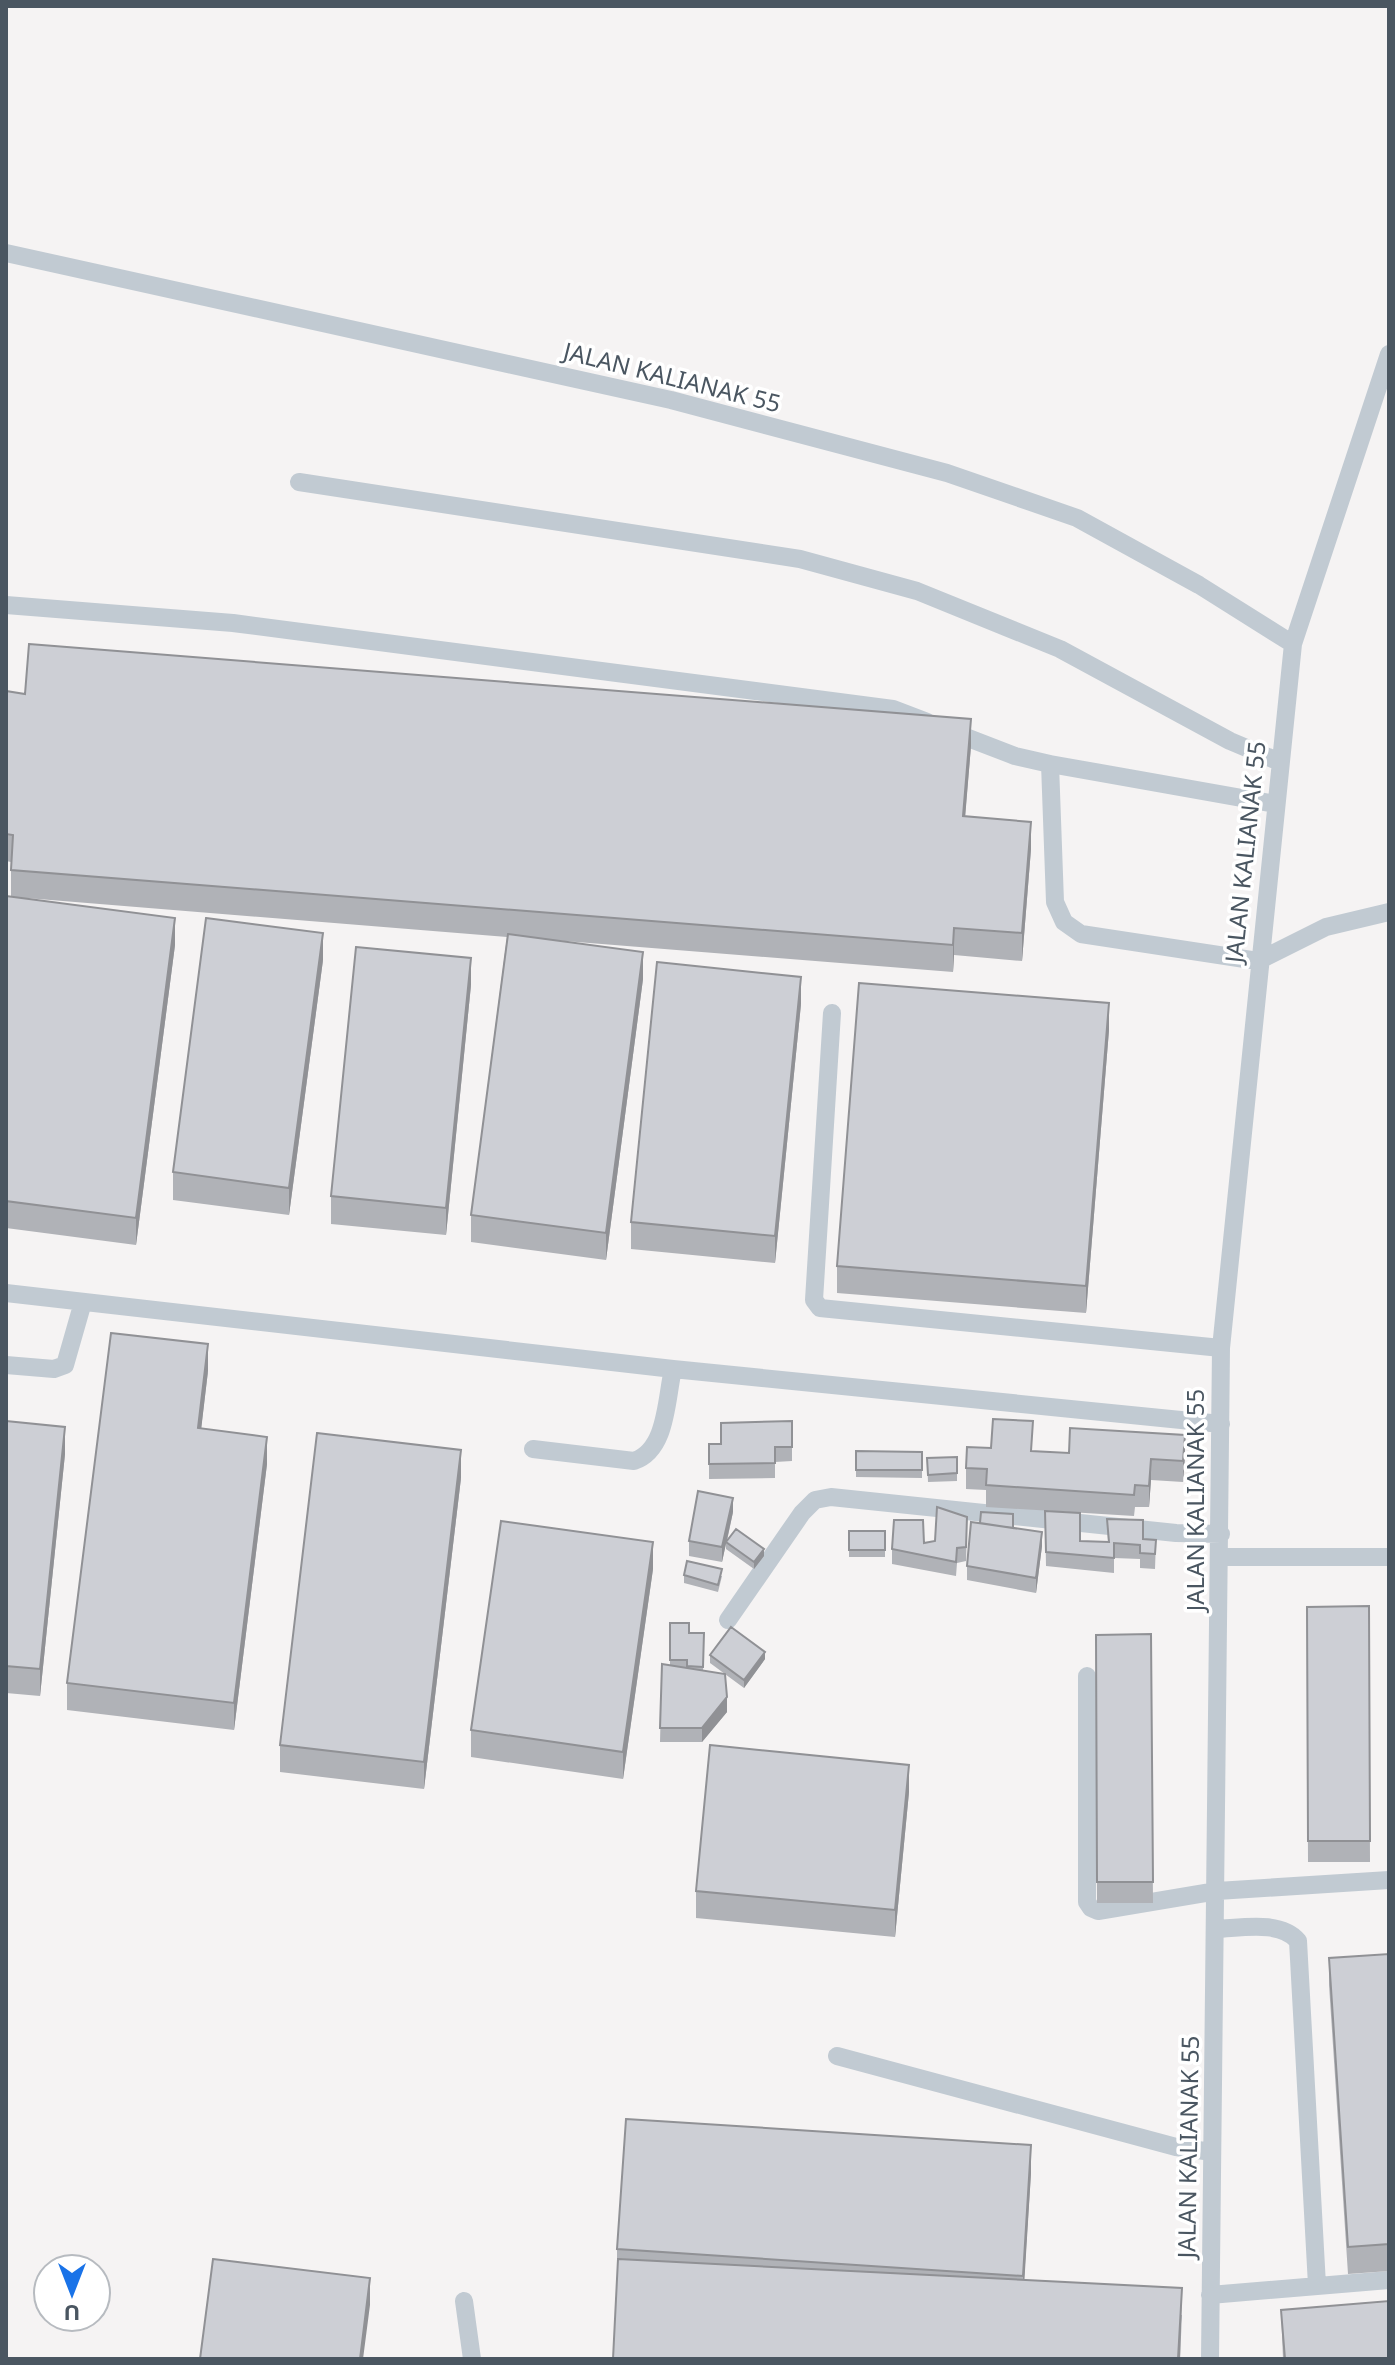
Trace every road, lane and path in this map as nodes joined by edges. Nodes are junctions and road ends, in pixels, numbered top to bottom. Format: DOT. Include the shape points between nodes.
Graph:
graph roads {
  1 [pos="6,253"];
  2 [pos="1389,354"];
  3 [pos="299,482"];
  4 [pos="6,605"];
  5 [pos="1293,644"];
  6 [pos="1280,762"];
  7 [pos="1050,764"];
  8 [pos="1275,804"];
  9 [pos="1389,912"];
  10 [pos="1258,961"];
  11 [pos="832,1013"];
  12 [pos="6,1293"];
  13 [pos="83,1302"];
  14 [pos="1221,1348"];
  15 [pos="6,1365"];
  16 [pos="673,1369"];
  17 [pos="1221,1424"];
  18 [pos="533,1449"];
  19 [pos="1221,1534"];
  20 [pos="1220,1557"];
  21 [pos="1389,1557"];
  22 [pos="728,1620"];
  23 [pos="1087,1676"];
  24 [pos="1389,1880"];
  25 [pos="1217,1891"];
  26 [pos="1217,1929"];
  27 [pos="837,2056"];
  28 [pos="1212,2152"];
  29 [pos="1389,2280"];
  30 [pos="1317,2285"];
  31 [pos="1210,2295"];
  32 [pos="464,2301"];
  33 [pos="472,2359"];
  34 [pos="1210,2359"];
  1 -- 5 [label="lane, JALAN KALIANAK 55" via="671,400 947,473 1077,518"];
  2 -- 5 [label="lane, JALAN KALIANAK 55"];
  3 -- 6 [label="lane" via="800,559 917,591 1060,649 1230,741"];
  4 -- 7 [label="lane" via="233,623 893,709 1015,756"];
  5 -- 6 [label="lane, JALAN KALIANAK 55"];
  6 -- 8 [label="lane, JALAN KALIANAK 55"];
  7 -- 8 [label="lane"];
  7 -- 10 [label="lane" via="1055,902 1064,922 1081,934"];
  8 -- 10 [label="lane, JALAN KALIANAK 55"];
  9 -- 10 [label="lane" via="1326,927"];
  10 -- 14 [label="lane, JALAN KALIANAK 55"];
  11 -- 14 [label="lane" via="814,1300 820,1308"];
  12 -- 13 [label="lane"];
  13 -- 15 [label="lane" via="65,1365"];
  13 -- 16 [label="lane"];
  14 -- 17 [label="lane, JALAN KALIANAK 55"];
  16 -- 17 [label="lane"];
  16 -- 18 [label="lane" via="657,1444 647,1457 634,1461"];
  17 -- 19 [label="lane, JALAN KALIANAK 55"];
  19 -- 20 [label="lane, JALAN KALIANAK 55"];
  19 -- 22 [label="lane" via="831,1497 815,1500 802,1513"];
  20 -- 21 [label="lane"];
  20 -- 25 [label="lane, JALAN KALIANAK 55"];
  23 -- 25 [label="lane" via="1087,1902 1098,1911"];
  24 -- 25 [label="lane"];
  25 -- 26 [label="lane, JALAN KALIANAK 55"];
  26 -- 28 [label="lane, JALAN KALIANAK 55"];
  26 -- 30 [label="lane" via="1275,1928 1291,1932 1298,1941"];
  27 -- 28 [label="lane" via="1176,2147"];
  28 -- 31 [label="lane, JALAN KALIANAK 55"];
  29 -- 30 [label="lane"];
  30 -- 31 [label="lane"];
  31 -- 34 [label="lane, JALAN KALIANAK 55"];
  32 -- 33 [label="lane"];
}
